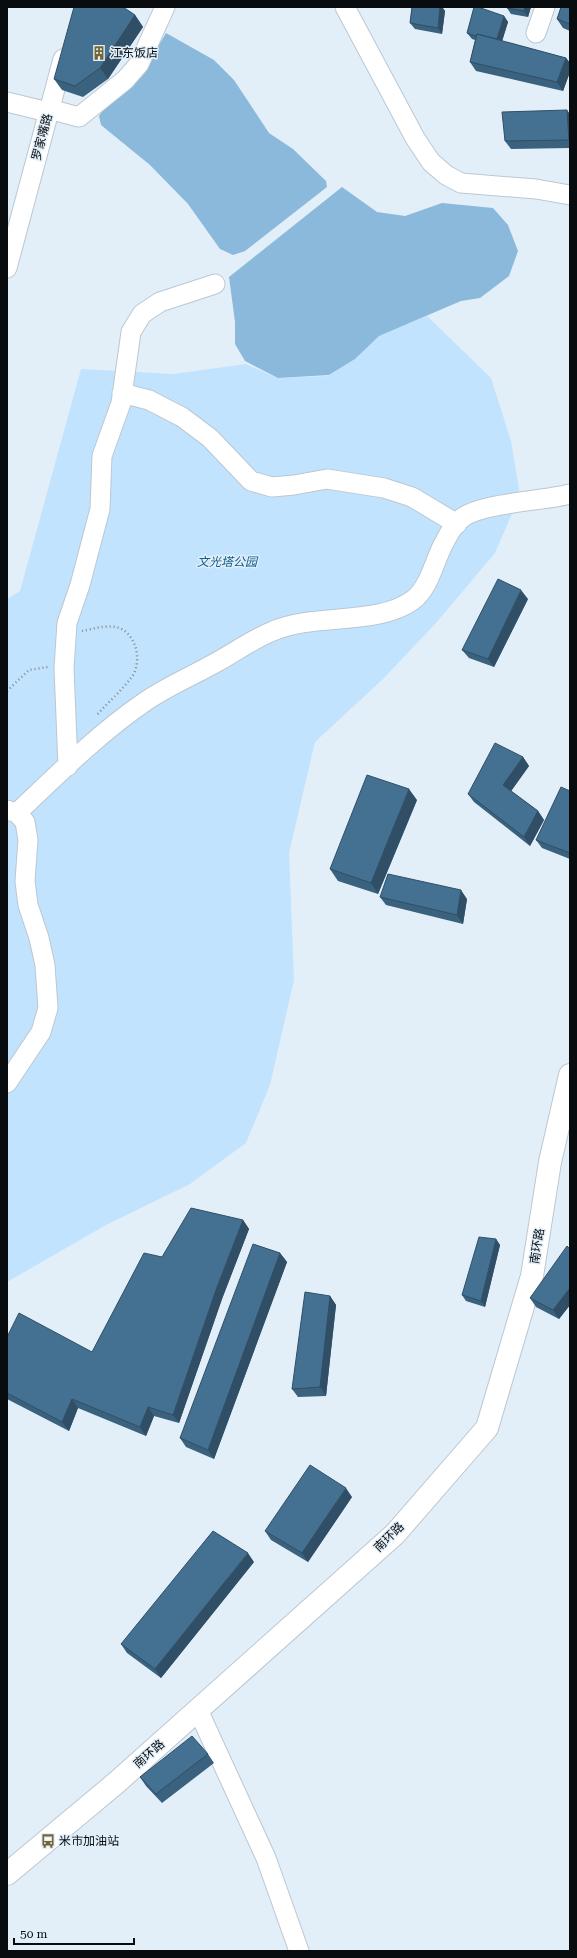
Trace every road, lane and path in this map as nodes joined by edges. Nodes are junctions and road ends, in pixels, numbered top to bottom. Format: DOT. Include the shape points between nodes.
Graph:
graph roads {
  1 [pos="165,7"];
  2 [pos="345,7"];
  3 [pos="545,7"];
  4 [pos="536,33"];
  5 [pos="67,43"];
  6 [pos="7,102"];
  7 [pos="49,111"];
  8 [pos="570,195"];
  9 [pos="7,268"];
  10 [pos="215,284"];
  11 [pos="122,393"];
  12 [pos="570,494"];
  13 [pos="457,524"];
  14 [pos="66,634"];
  15 [pos="64,664"];
  16 [pos="7,691"];
  17 [pos="93,718"];
  18 [pos="68,766"];
  19 [pos="12,812"];
  20 [pos="570,1075"];
  21 [pos="7,1083"];
  22 [pos="198,1710"];
  23 [pos="7,1874"];
  24 [pos="300,1951"];
  1 -- 7 [label="street" via="139,64 125,80 79,117"];
  2 -- 8 [label="street" via="415,138 431,162 446,175 461,183 536,189"];
  3 -- 4 [label="street"];
  5 -- 7 [label="street, 罗家嘴路"];
  6 -- 7 [label="street"];
  7 -- 9 [label="street, 罗家嘴路"];
  10 -- 11 [label="street" via="160,302 142,314 131,332"];
  11 -- 13 [label="street" via="149,400 182,417 210,438 251,481 272,487 327,479 384,488 412,497"];
  11 -- 14 [label="street" via="121,403 102,456 100,509"];
  12 -- 13 [label="street" via="481,510 463,517"];
  13 -- 18 [label="street" via="451,530 423,589 412,600 394,610 368,616 299,622 272,631 147,701 108,730"];
  14 -- 15 [label="street"];
  14 -- 17 [label="path" via="104,627 119,628 137,649 137,663 133,675"];
  15 -- 16 [label="path" via="29,670"];
  15 -- 18 [label="street"];
  18 -- 19 [label="street"];
  19 -- 21 [label="street" via="25,822 28,840 25,881 28,905 45,965 48,1008 41,1032"];
  20 -- 22 [label="main road, 南环路" via="550,1162 532,1276 487,1428 395,1534"];
  22 -- 23 [label="main road, 南环路"];
  22 -- 24 [label="street" via="266,1858"];
}
